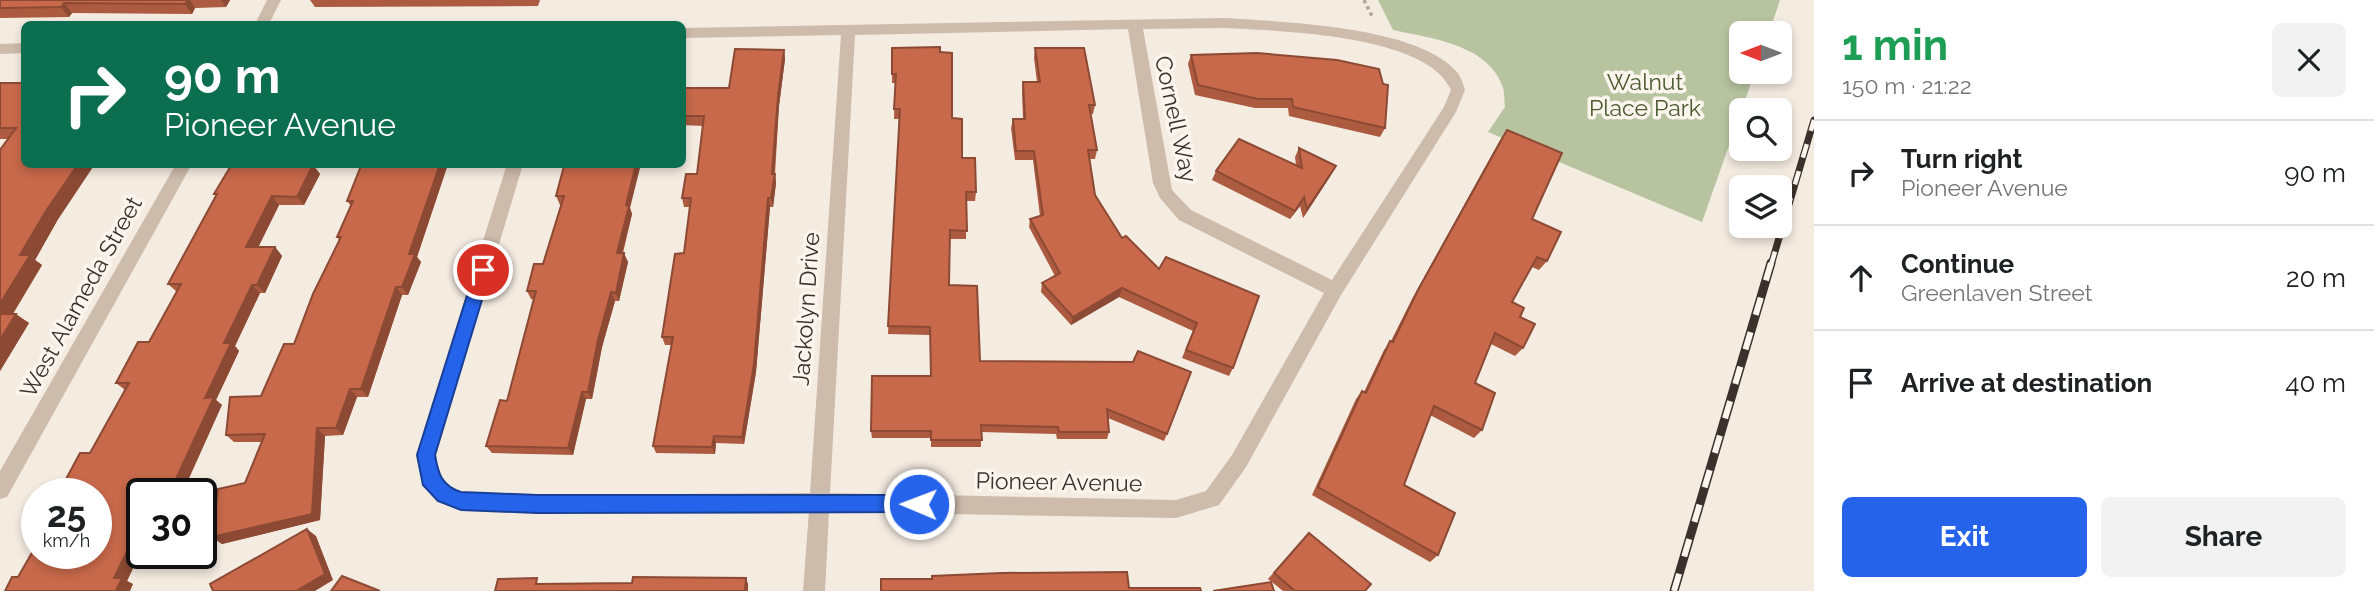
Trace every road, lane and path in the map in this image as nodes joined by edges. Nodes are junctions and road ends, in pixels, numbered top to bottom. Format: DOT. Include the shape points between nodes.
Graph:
graph roads {
  1 [pos="274,0"];
  2 [pos="264,21"];
  3 [pos="1135,26"];
  4 [pos="848,30"];
  5 [pos="686,33"];
  6 [pos="21,48"];
  7 [pos="0,49"];
  8 [pos="182,168"];
  9 [pos="514,168"];
  10 [pos="1335,290"];
  11 [pos="0,490"];
  12 [pos="818,502"];
  13 [pos="814,591"];
  1 -- 2 [label="street"];
  3 -- 4 [label="street"];
  3 -- 10 [label="street, Cornell Way" via="1166,194 1185,215"];
  3 -- 10 [label="street, Pioneer Avenue" via="1225,23 1304,27 1360,36 1415,52 1451,74 1458,90 1455,101"];
  4 -- 5 [label="street"];
  4 -- 12 [label="street, Jackolyn Drive"];
  6 -- 7 [label="street"];
  8 -- 11 [label="street, West Alameda Street"];
  9 -- 12 [label="street, Pioneer Avenue" via="426,455 430,479 444,495 461,501 537,504"];
  10 -- 12 [label="street, Pioneer Avenue" via="1239,461 1212,498 1176,509"];
  12 -- 13 [label="street, Jackolyn Drive"];
}
